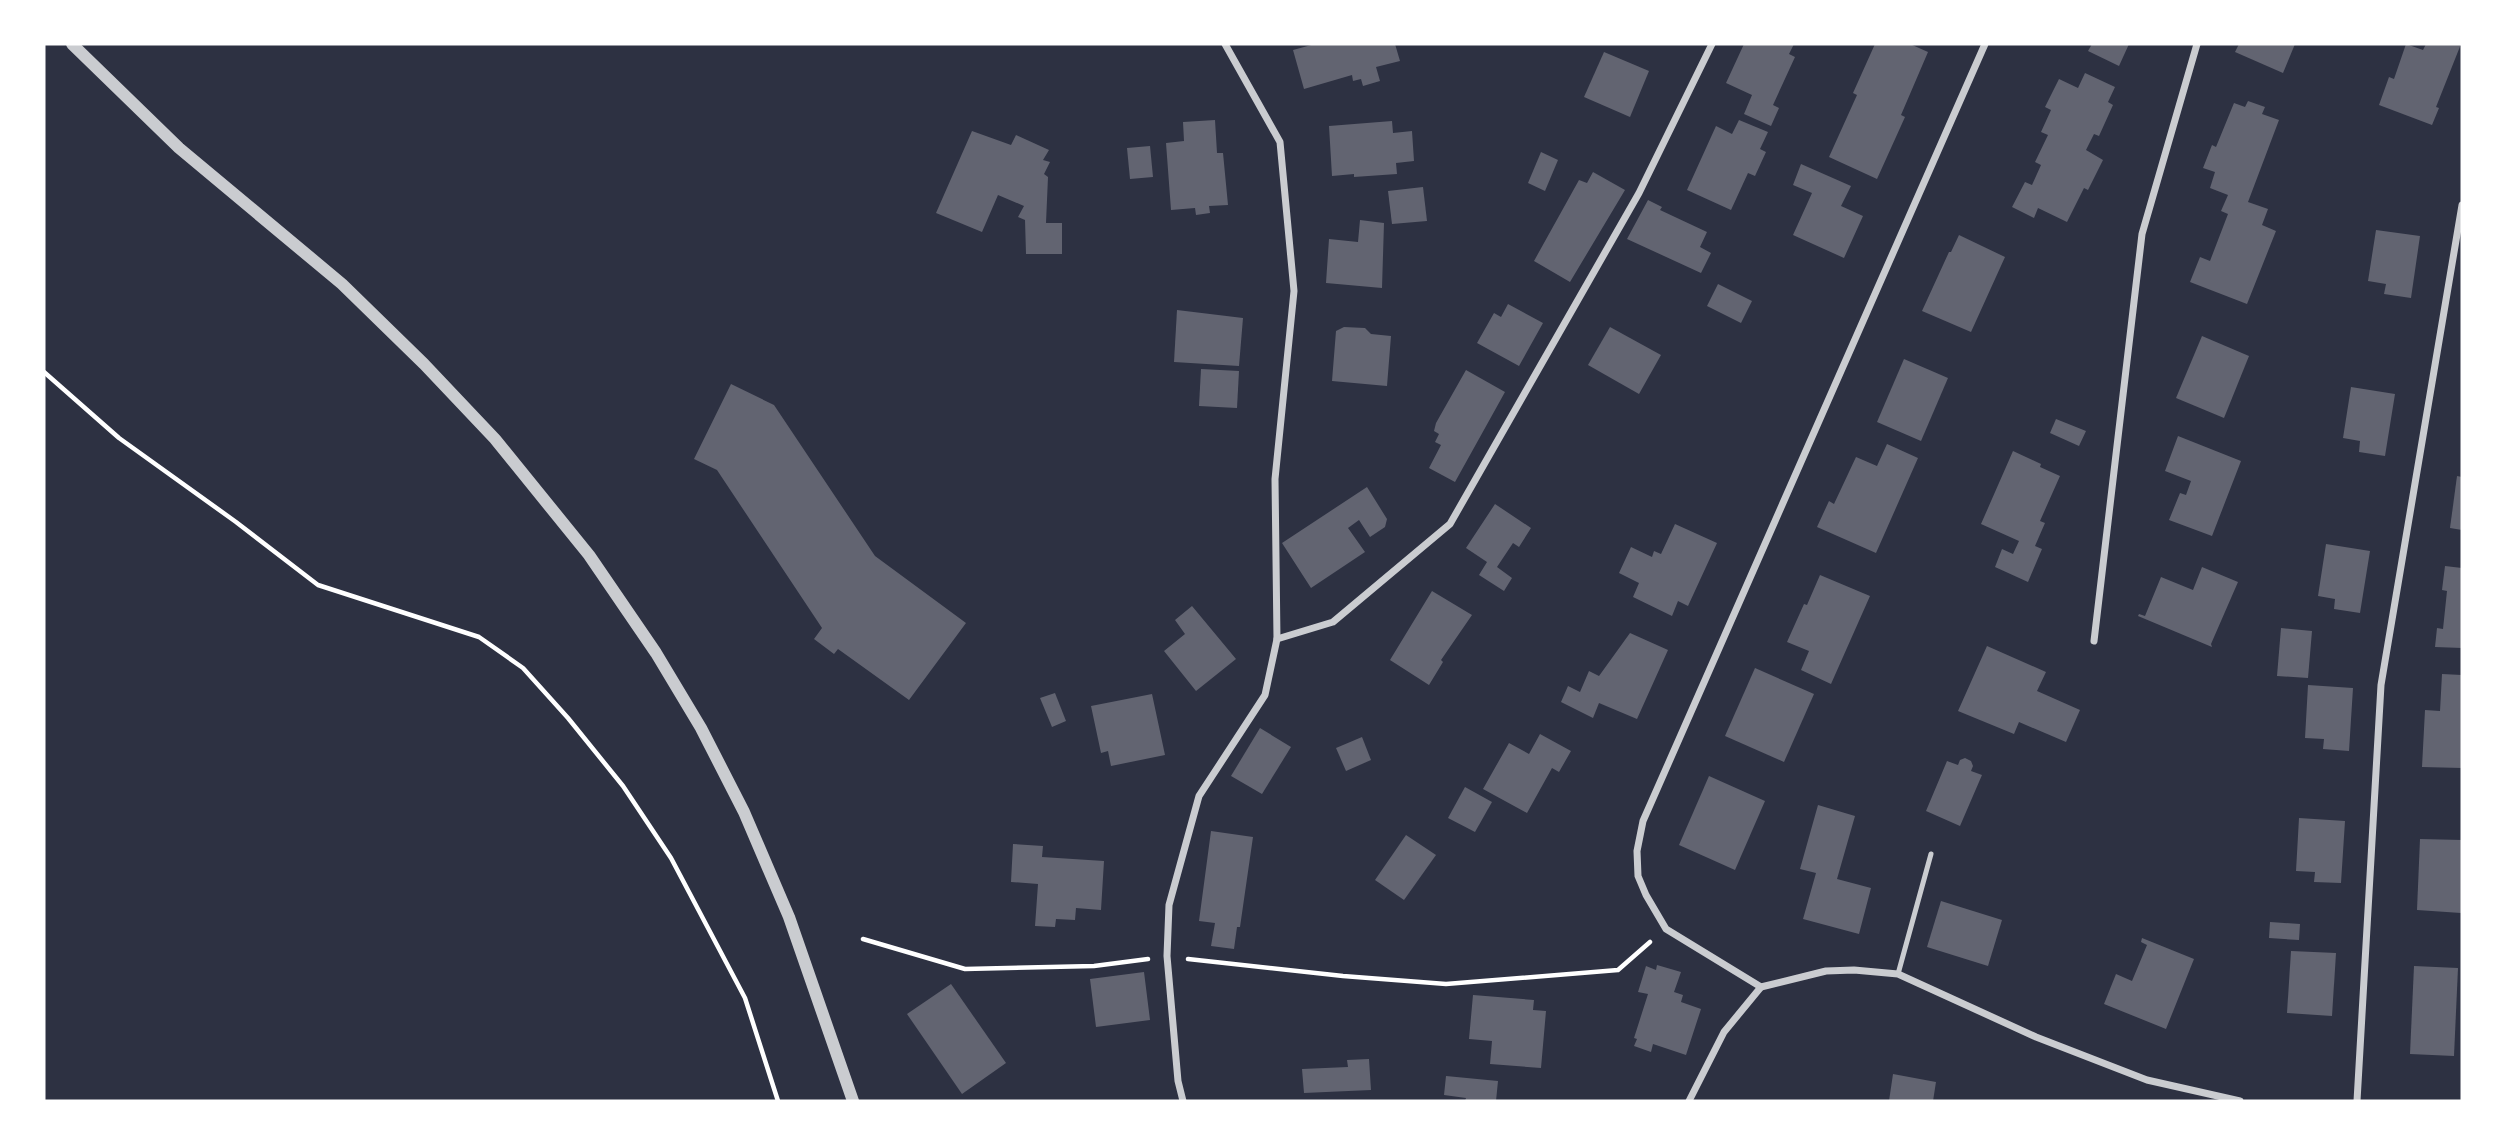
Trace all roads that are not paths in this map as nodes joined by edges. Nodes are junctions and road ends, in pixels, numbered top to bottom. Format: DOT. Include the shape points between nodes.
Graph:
graph roads {
  1 [pos="72,44"];
  2 [pos="1225,44"];
  3 [pos="1712,44"];
  4 [pos="1985,44"];
  5 [pos="2197,44"];
  6 [pos="2462,205"];
  7 [pos="1277,639"];
  8 [pos="2094,641"];
  9 [pos="1931,854"];
  10 [pos="1898,974"];
  11 [pos="1761,987"];
  12 [pos="853,1101"];
  13 [pos="1183,1101"];
  14 [pos="1689,1101"];
  15 [pos="2240,1101"];
  16 [pos="2357,1101"];
  1 -- 12 [label="street" via="179,148 342,284 424,364 495,439 589,555 656,653 744,812 789,917"];
  2 -- 7 [label="street" via="1280,142 1289,216 1294,291 1275,479"];
  3 -- 7 [label="street" via="1639,193 1450,524 1333,622"];
  4 -- 11 [label="street" via="1643,821 1638,876 1666,929"];
  5 -- 8 [label="street" via="2142,234"];
  6 -- 16 [label="street" via="2381,685"];
  7 -- 13 [label="street" via="1265,695 1199,796 1169,905 1167,956"];
  9 -- 10 [label="lane"];
  10 -- 11 [label="street" via="1826,971"];
  10 -- 15 [label="street" via="2036,1037 2147,1080"];
  11 -- 14 [label="street" via="1724,1032"];
}
